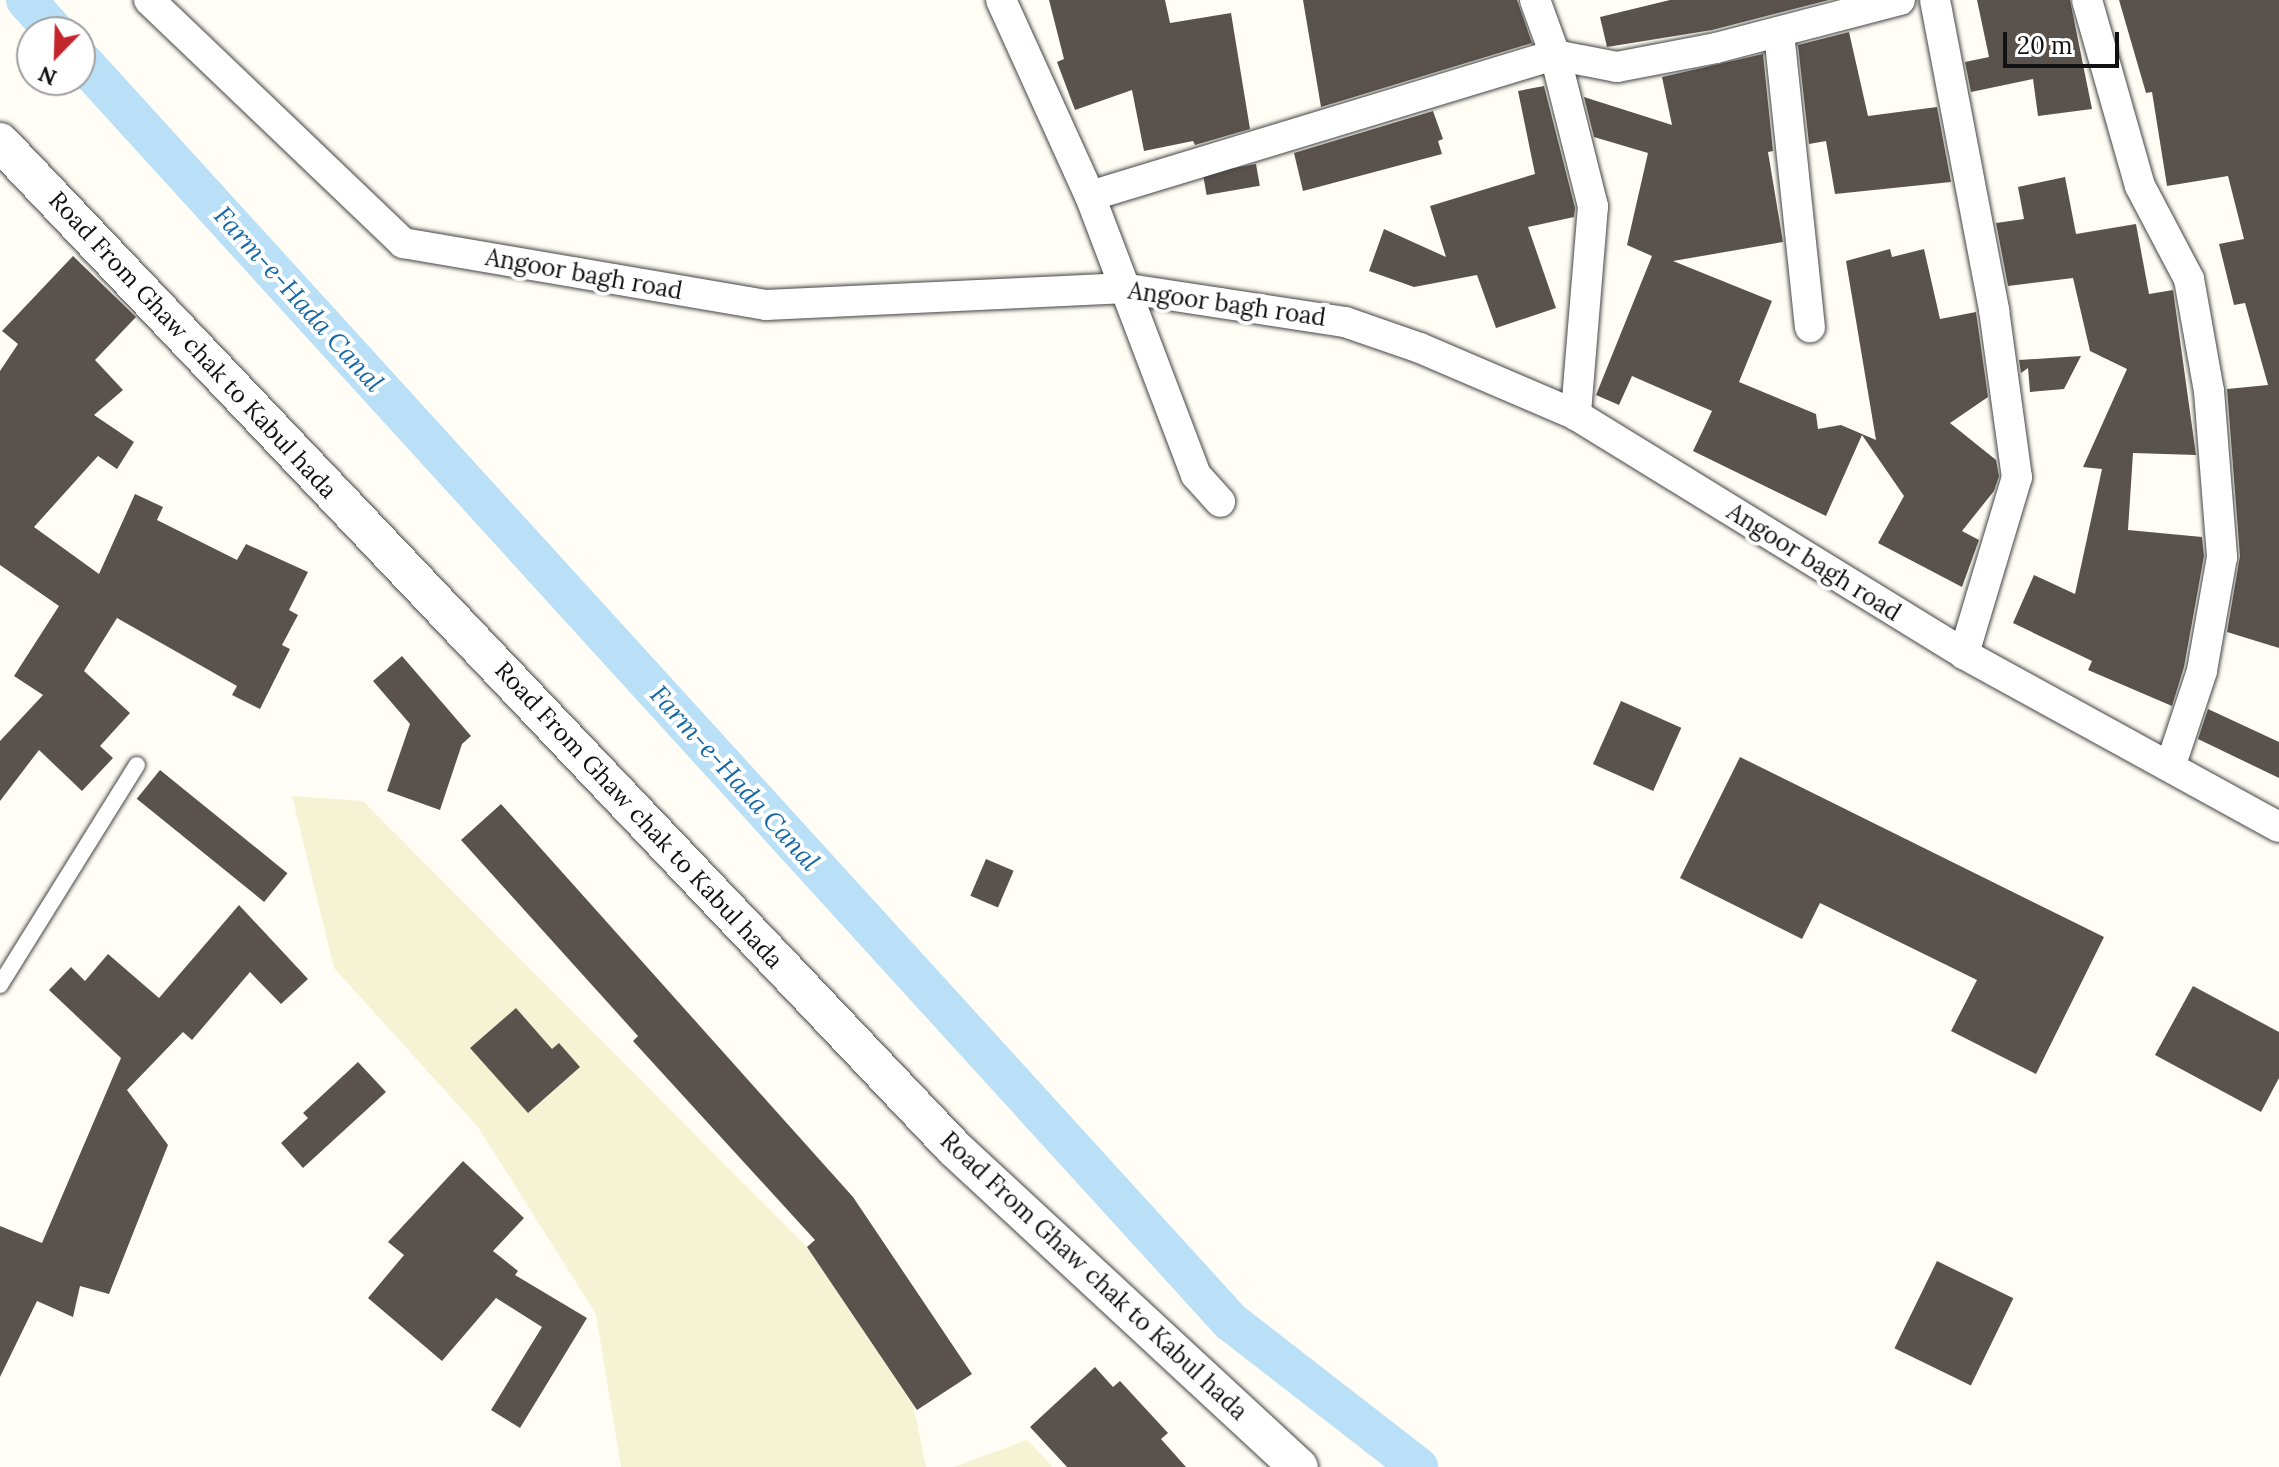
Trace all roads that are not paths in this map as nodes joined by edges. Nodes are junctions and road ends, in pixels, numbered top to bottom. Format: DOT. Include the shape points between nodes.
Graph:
graph roads {
  1 [pos="149,0"];
  2 [pos="1001,0"];
  3 [pos="1535,0"];
  4 [pos="1935,0"];
  5 [pos="2087,0"];
  6 [pos="1895,1"];
  7 [pos="1779,33"];
  8 [pos="1555,55"];
  9 [pos="0,142"];
  10 [pos="1090,196"];
  11 [pos="1122,288"];
  12 [pos="1810,327"];
  13 [pos="1576,415"];
  14 [pos="1220,502"];
  15 [pos="1964,654"];
  16 [pos="2171,764"];
  17 [pos="137,765"];
  18 [pos="2279,827"];
  19 [pos="0,985"];
  20 [pos="1299,1467"];
  1 -- 11 [label="street, Angoor bagh road" via="403,243 766,305"];
  2 -- 10 [label="street"];
  3 -- 8 [label="street"];
  4 -- 15 [label="street" via="1994,310 2017,477"];
  5 -- 16 [label="street" via="2140,186 2189,279 2209,391 2222,557 2202,671"];
  6 -- 7 [label="street"];
  7 -- 8 [label="street" via="1617,67"];
  7 -- 12 [label="street"];
  8 -- 10 [label="street"];
  8 -- 13 [label="street" via="1593,206"];
  9 -- 20 [label="street, Road From Ghaw chak to Kabul hada" via="954,1148"];
  10 -- 11 [label="street"];
  11 -- 13 [label="street, Angoor bagh road" via="1345,322"];
  11 -- 14 [label="street" via="1196,475"];
  13 -- 15 [label="street, Angoor bagh road"];
  15 -- 16 [label="street, Angoor bagh road"];
  16 -- 18 [label="street, Angoor bagh road"];
  17 -- 19 [label="lane"];
}
